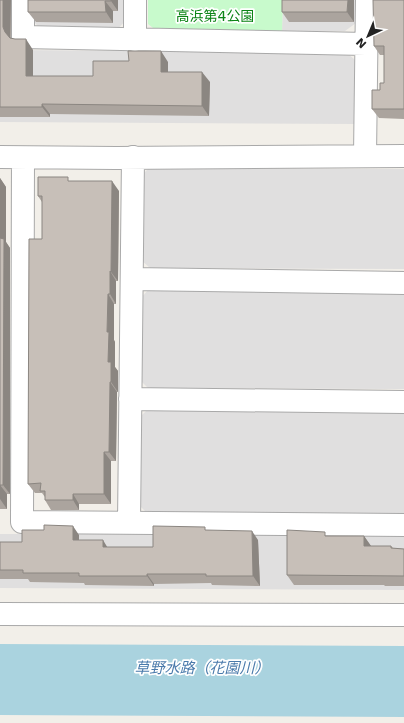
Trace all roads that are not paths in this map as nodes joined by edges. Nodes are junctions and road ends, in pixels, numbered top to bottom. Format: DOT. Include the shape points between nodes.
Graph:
graph roads {
  1 [pos="23,0"];
  2 [pos="135,0"];
  3 [pos="367,0"];
  4 [pos="134,40"];
  5 [pos="366,44"];
  6 [pos="365,156"];
  7 [pos="404,156"];
  8 [pos="0,157"];
  9 [pos="133,157"];
  10 [pos="23,158"];
  11 [pos="132,279"];
  12 [pos="404,283"];
  13 [pos="130,399"];
  14 [pos="404,402"];
  15 [pos="129,522"];
  16 [pos="404,524"];
  17 [pos="0,614"];
  18 [pos="404,615"];
  1 -- 4 [label="street" via="23,37"];
  2 -- 4 [label="street"];
  3 -- 5 [label="street"];
  4 -- 5 [label="street"];
  5 -- 6 [label="street"];
  6 -- 7 [label="street"];
  6 -- 9 [label="street"];
  8 -- 10 [label="street"];
  9 -- 10 [label="street"];
  9 -- 11 [label="street"];
  10 -- 15 [label="street" via="22,522"];
  11 -- 12 [label="street"];
  11 -- 13 [label="street"];
  13 -- 14 [label="street"];
  13 -- 15 [label="street"];
  15 -- 16 [label="street"];
  17 -- 18 [label="street"];
}
